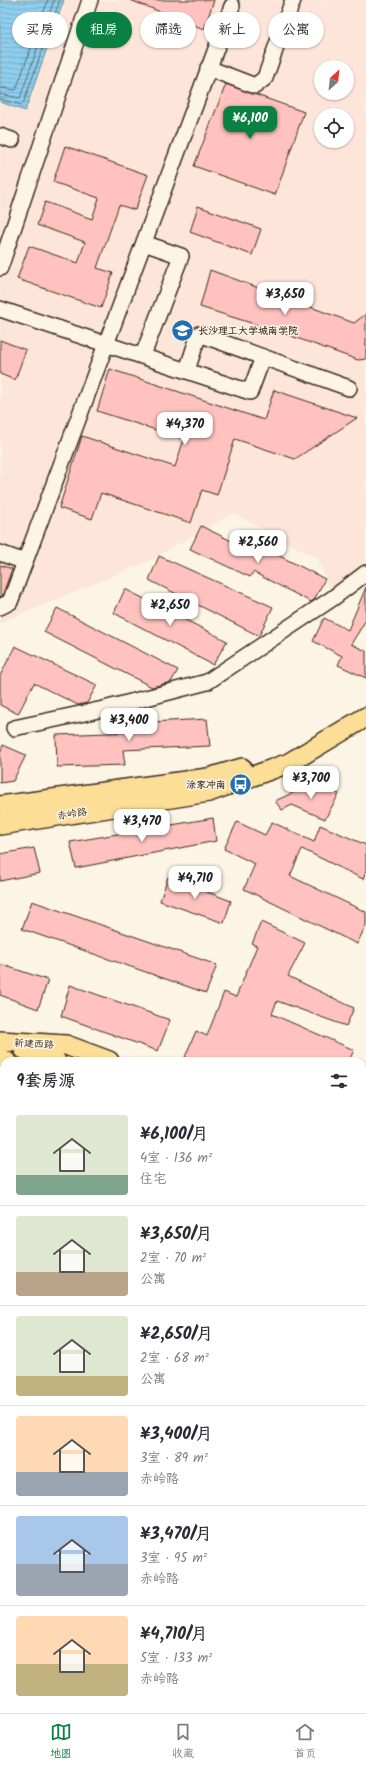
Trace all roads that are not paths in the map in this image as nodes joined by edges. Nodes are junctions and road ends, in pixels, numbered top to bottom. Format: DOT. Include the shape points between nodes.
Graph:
graph roads {
  1 [pos="90,0"];
  2 [pos="293,0"];
  3 [pos="232,6"];
  4 [pos="208,68"];
  5 [pos="144,243"];
  6 [pos="0,268"];
  7 [pos="0,309"];
  8 [pos="105,344"];
  9 [pos="143,355"];
  10 [pos="263,357"];
  11 [pos="187,370"];
  12 [pos="349,388"];
  13 [pos="0,553"];
  14 [pos="25,562"];
  15 [pos="366,573"];
  16 [pos="0,607"];
  17 [pos="366,705"];
  18 [pos="366,717"];
  19 [pos="14,728"];
  20 [pos="0,806"];
  21 [pos="0,825"];
  22 [pos="3,1054"];
  23 [pos="26,1057"];
  24 [pos="98,1057"];
  1 -- 6 [label="street"];
  2 -- 4 [label="street" via="266,78 255,86"];
  3 -- 4 [label="street"];
  4 -- 5 [label="street"];
  5 -- 8 [label="street"];
  5 -- 9 [label="street" via="181,256"];
  7 -- 8 [label="street"];
  8 -- 9 [label="street"];
  8 -- 14 [label="street"];
  9 -- 11 [label="street"];
  10 -- 11 [label="street" via="250,392"];
  10 -- 11 [label="street" via="199,334"];
  10 -- 12 [label="street"];
  13 -- 14 [label="street"];
  14 -- 16 [label="street" via="10,602"];
  15 -- 19 [label="street" via="207,682 108,708"];
  17 -- 20 [label="main road, 赤岭路" via="270,760 208,778"];
  18 -- 21 [label="main road, 赤岭路" via="289,763 209,792"];
  22 -- 23 [label="main road, 新建西路"];
  22 -- 24 [label="main road, 新建西路" via="66,1045"];
}
